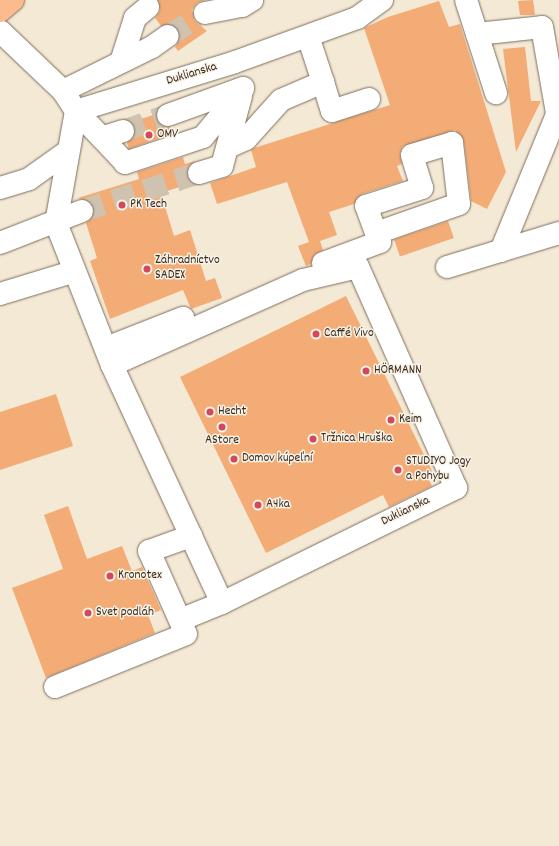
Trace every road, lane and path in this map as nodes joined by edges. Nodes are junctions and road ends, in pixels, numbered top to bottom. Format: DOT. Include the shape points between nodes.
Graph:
graph roads {
  1 [pos="13,0"];
  2 [pos="225,0"];
  3 [pos="252,0"];
  4 [pos="382,0"];
  5 [pos="466,0"];
  6 [pos="0,11"];
  7 [pos="0,31"];
  8 [pos="477,34"];
  9 [pos="308,36"];
  10 [pos="121,62"];
  11 [pos="235,62"];
  12 [pos="323,82"];
  13 [pos="243,89"];
  14 [pos="63,91"];
  15 [pos="496,93"];
  16 [pos="369,99"];
  17 [pos="76,111"];
  18 [pos="168,115"];
  19 [pos="557,121"];
  20 [pos="123,131"];
  21 [pos="102,138"];
  22 [pos="228,146"];
  23 [pos="67,152"];
  24 [pos="200,173"];
  25 [pos="0,188"];
  26 [pos="82,211"];
  27 [pos="56,223"];
  28 [pos="376,233"];
  29 [pos="559,233"];
  30 [pos="0,243"];
  31 [pos="501,250"];
  32 [pos="447,267"];
  33 [pos="75,271"];
  34 [pos="0,294"];
  35 [pos="109,356"];
  36 [pos="191,536"];
  37 [pos="222,603"];
  38 [pos="180,620"];
  39 [pos="55,687"];
  1 -- 6 [label="main road"];
  2 -- 3 [label="street" via="201,15 242,6"];
  4 -- 9 [label="street, Duklianska" via="357,18"];
  5 -- 8 [label="street"];
  7 -- 14 [label="street"];
  8 -- 15 [label="street"];
  8 -- 19 [label="street" via="542,27"];
  9 -- 11 [label="street, Duklianska"];
  9 -- 12 [label="street"];
  10 -- 10 [label="street" via="158,22 135,18"];
  10 -- 14 [label="street"];
  11 -- 13 [label="street"];
  11 -- 17 [label="street, Duklianska"];
  12 -- 16 [label="street" via="332,111"];
  12 -- 22 [label="street" via="281,100 246,139"];
  13 -- 18 [label="street"];
  13 -- 21 [label="street" via="203,137 124,163"];
  13 -- 22 [label="street"];
  14 -- 17 [label="street"];
  17 -- 21 [label="street"];
  17 -- 23 [label="street"];
  19 -- 31 [label="street"];
  20 -- 21 [label="street"];
  22 -- 24 [label="street" via="222,166"];
  23 -- 25 [label="street" via="29,178"];
  23 -- 27 [label="street"];
  26 -- 27 [label="street"];
  27 -- 30 [label="street"];
  27 -- 33 [label="street"];
  28 -- 28 [label="street" via="366,206 422,188 412,155 452,143 459,204"];
  28 -- 35 [label="street" via="380,242"];
  29 -- 31 [label="street"];
  31 -- 32 [label="street"];
  33 -- 34 [label="street"];
  33 -- 35 [label="street"];
  35 -- 36 [label="street"];
  35 -- 37 [label="street, Duklianska" via="303,280 358,266 456,488"];
  36 -- 37 [label="street"];
  36 -- 38 [label="street" via="149,551"];
  37 -- 38 [label="street"];
  38 -- 39 [label="street" via="186,634"];
}
